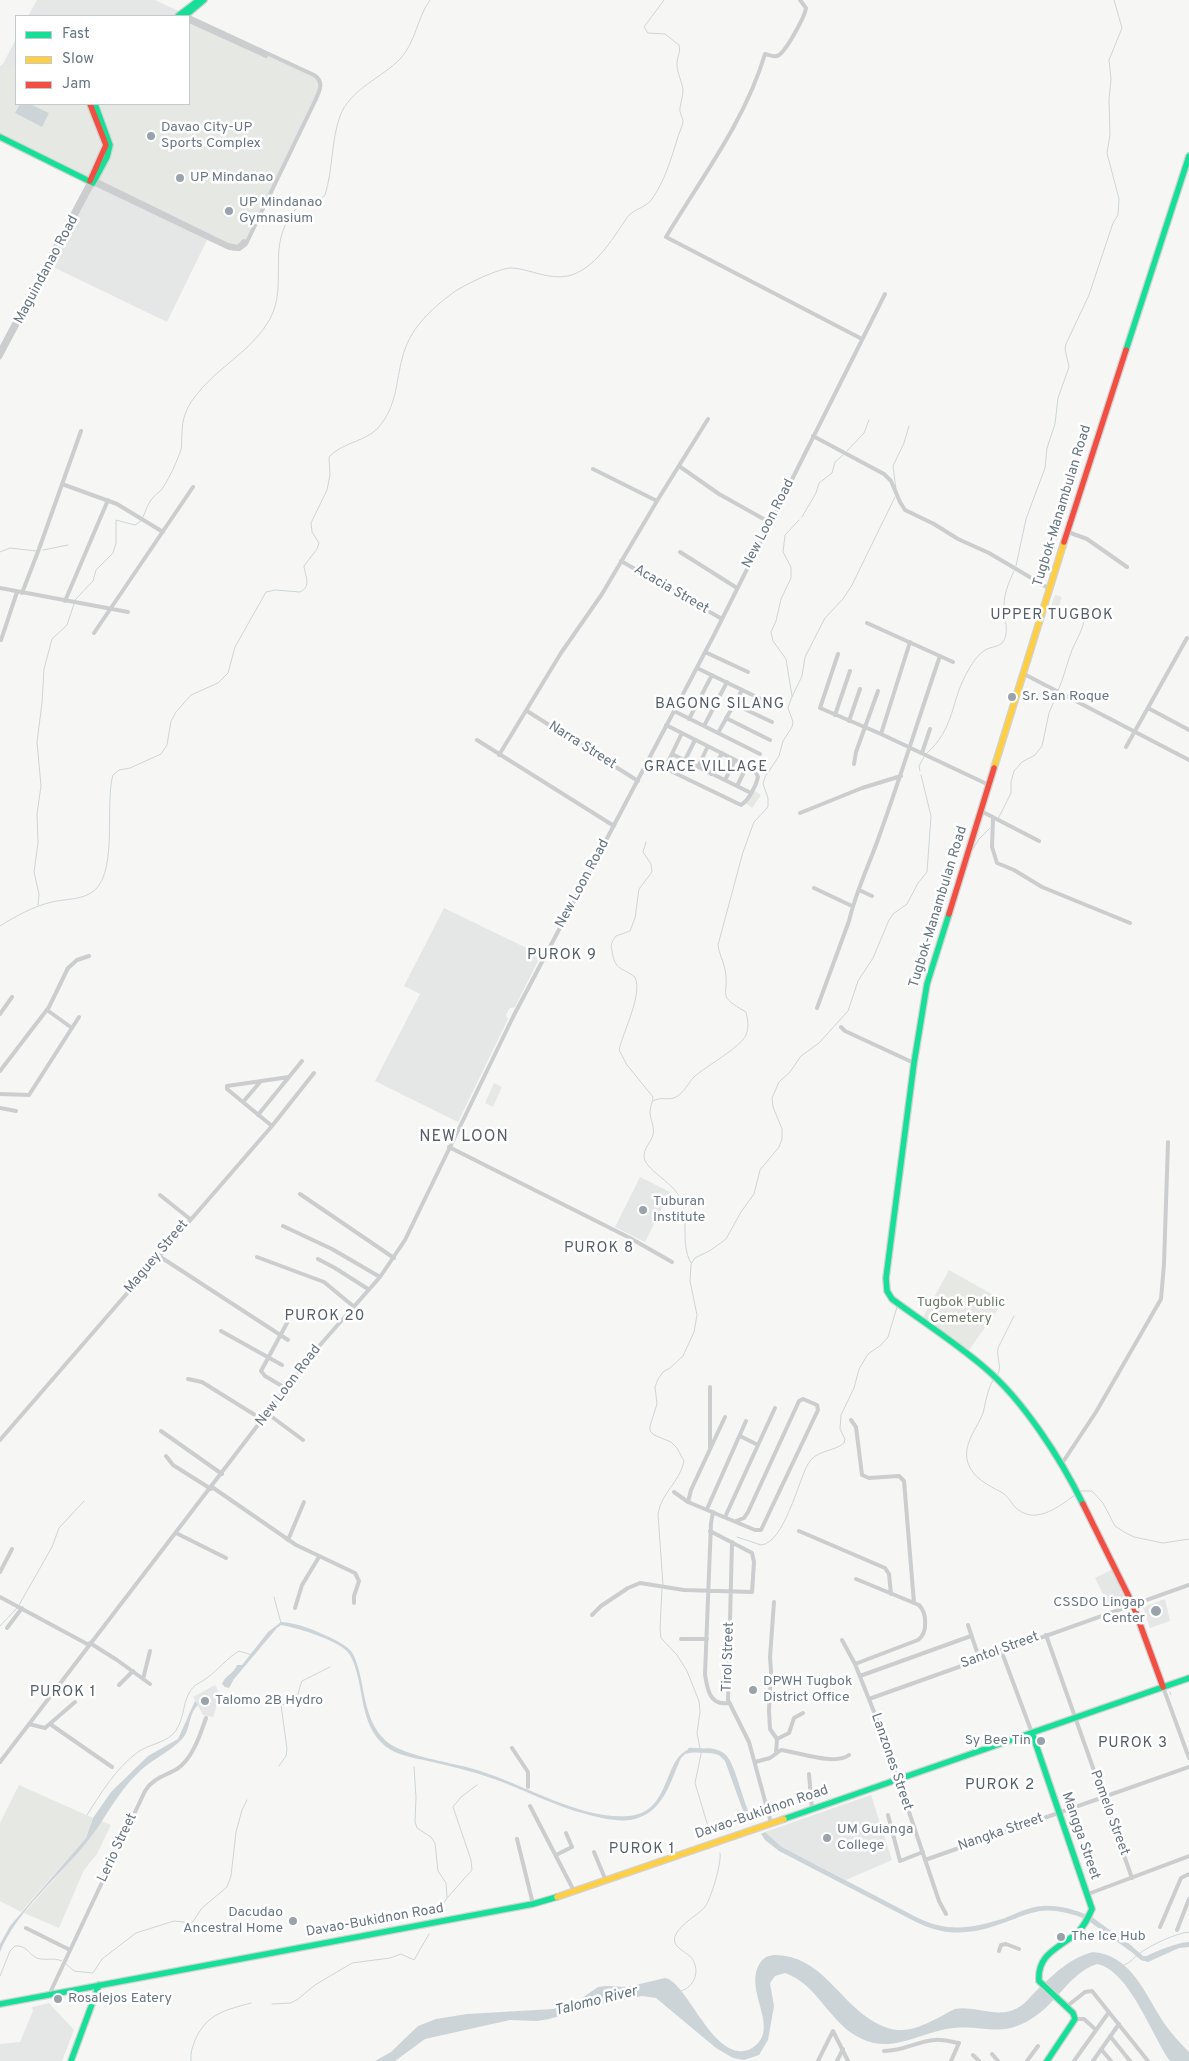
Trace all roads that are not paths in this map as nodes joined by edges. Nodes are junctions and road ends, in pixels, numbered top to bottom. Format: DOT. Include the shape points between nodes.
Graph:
graph roads {
  1 [pos="199,0"];
  2 [pos="204,0"];
  3 [pos="800,0"];
  4 [pos="185,15"];
  5 [pos="185,15"];
  6 [pos="190,19"];
  7 [pos="90,105"];
  8 [pos="95,105"];
  9 [pos="0,135"];
  10 [pos="1189,156"];
  11 [pos="92,180"];
  12 [pos="885,294"];
  13 [pos="862,339"];
  14 [pos="0,350"];
  15 [pos="0,357"];
  16 [pos="708,419"];
  17 [pos="81,430"];
  18 [pos="813,436"];
  19 [pos="679,466"];
  20 [pos="593,469"];
  21 [pos="62,484"];
  22 [pos="193,488"];
  23 [pos="108,500"];
  24 [pos="657,501"];
  25 [pos="770,522"];
  26 [pos="163,532"];
  27 [pos="1068,532"];
  28 [pos="680,552"];
  29 [pos="621,561"];
  30 [pos="1127,567"];
  31 [pos="0,588"];
  32 [pos="737,588"];
  33 [pos="1050,589"];
  34 [pos="17,592"];
  35 [pos="22,593"];
  36 [pos="65,601"];
  37 [pos="110,609"];
  38 [pos="128,612"];
  39 [pos="722,619"];
  40 [pos="867,623"];
  41 [pos="94,633"];
  42 [pos="1187,638"];
  43 [pos="1,640"];
  44 [pos="910,642"];
  45 [pos="705,652"];
  46 [pos="838,654"];
  47 [pos="940,656"];
  48 [pos="953,662"];
  49 [pos="697,668"];
  50 [pos="850,671"];
  51 [pos="748,672"];
  52 [pos="1024,674"];
  53 [pos="712,675"];
  54 [pos="727,682"];
  55 [pos="742,690"];
  56 [pos="860,690"];
  57 [pos="878,691"];
  58 [pos="769,703"];
  59 [pos="734,704"];
  60 [pos="1148,708"];
  61 [pos="674,711"];
  62 [pos="526,712"];
  63 [pos="835,715"];
  64 [pos="726,718"];
  65 [pos="689,719"];
  66 [pos="849,721"];
  67 [pos="772,722"];
  68 [pos="666,725"];
  69 [pos="704,726"];
  70 [pos="865,727"];
  71 [pos="930,729"];
  72 [pos="1189,730"];
  73 [pos="1135,731"];
  74 [pos="682,733"];
  75 [pos="718,733"];
  76 [pos="881,734"];
  77 [pos="477,740"];
  78 [pos="695,740"];
  79 [pos="770,740"];
  80 [pos="708,746"];
  81 [pos="909,747"];
  82 [pos="1126,747"];
  83 [pos="722,753"];
  84 [pos="922,753"];
  85 [pos="672,754"];
  86 [pos="760,754"];
  87 [pos="499,755"];
  88 [pos="648,760"];
  89 [pos="685,760"];
  90 [pos="735,760"];
  91 [pos="1189,760"];
  92 [pos="854,764"];
  93 [pos="747,766"];
  94 [pos="698,767"];
  95 [pos="665,768"];
  96 [pos="711,774"];
  97 [pos="900,776"];
  98 [pos="638,780"];
  99 [pos="725,780"];
  100 [pos="989,785"];
  101 [pos="737,786"];
  102 [pos="750,793"];
  103 [pos="981,811"];
  104 [pos="800,813"];
  105 [pos="993,818"];
  106 [pos="614,826"];
  107 [pos="1039,841"];
  108 [pos="814,888"];
  109 [pos="859,890"];
  110 [pos="872,896"];
  111 [pos="852,906"];
  112 [pos="1130,923"];
  113 [pos="89,956"];
  114 [pos="12,997"];
  115 [pos="818,1008"];
  116 [pos="47,1010"];
  117 [pos="0,1014"];
  118 [pos="79,1017"];
  119 [pos="841,1027"];
  120 [pos="72,1028"];
  121 [pos="302,1061"];
  122 [pos="914,1063"];
  123 [pos="0,1071"];
  124 [pos="314,1073"];
  125 [pos="290,1077"];
  126 [pos="261,1080"];
  127 [pos="0,1094"];
  128 [pos="243,1102"];
  129 [pos="0,1108"];
  130 [pos="16,1111"];
  131 [pos="258,1115"];
  132 [pos="272,1126"];
  133 [pos="1168,1142"];
  134 [pos="450,1147"];
  135 [pos="300,1194"];
  136 [pos="160,1195"];
  137 [pos="190,1219"];
  138 [pos="283,1226"];
  139 [pos="159,1256"];
  140 [pos="257,1257"];
  141 [pos="394,1258"];
  142 [pos="318,1260"];
  143 [pos="672,1262"];
  144 [pos="380,1276"];
  145 [pos="368,1290"];
  146 [pos="354,1306"];
  147 [pos="288,1323"];
  148 [pos="222,1331"];
  149 [pos="281,1335"];
  150 [pos="288,1340"];
  151 [pos="268,1357"];
  152 [pos="282,1365"];
  153 [pos="188,1379"];
  154 [pos="710,1387"];
  155 [pos="286,1389"];
  156 [pos="775,1408"];
  157 [pos="268,1414"];
  158 [pos="725,1417"];
  159 [pos="263,1420"];
  160 [pos="851,1420"];
  161 [pos="746,1421"];
  162 [pos="160,1431"];
  163 [pos="740,1436"];
  164 [pos="0,1440"];
  165 [pos="303,1440"];
  166 [pos="758,1445"];
  167 [pos="710,1450"];
  168 [pos="166,1456"];
  169 [pos="1061,1465"];
  170 [pos="222,1474"];
  171 [pos="212,1488"];
  172 [pos="674,1492"];
  173 [pos="304,1502"];
  174 [pos="688,1502"];
  175 [pos="707,1509"];
  176 [pos="713,1512"];
  177 [pos="725,1517"];
  178 [pos="736,1521"];
  179 [pos="710,1531"];
  180 [pos="799,1531"];
  181 [pos="176,1532"];
  182 [pos="288,1540"];
  183 [pos="732,1542"];
  184 [pos="12,1549"];
  185 [pos="318,1556"];
  186 [pos="226,1558"];
  187 [pos="0,1572"];
  188 [pos="856,1579"];
  189 [pos="1189,1585"];
  190 [pos="709,1592"];
  191 [pos="731,1593"];
  192 [pos="891,1594"];
  193 [pos="0,1597"];
  194 [pos="774,1602"];
  195 [pos="914,1602"];
  196 [pos="354,1603"];
  197 [pos="1133,1605"];
  198 [pos="22,1608"];
  199 [pos="294,1608"];
  200 [pos="592,1615"];
  201 [pos="968,1625"];
  202 [pos="7,1628"];
  203 [pos="1046,1634"];
  204 [pos="971,1636"];
  205 [pos="681,1639"];
  206 [pos="707,1639"];
  207 [pos="842,1640"];
  208 [pos="90,1644"];
  209 [pos="1001,1650"];
  210 [pos="150,1651"];
  211 [pos="979,1658"];
  212 [pos="855,1664"];
  213 [pos="133,1671"];
  214 [pos="860,1676"];
  215 [pos="1189,1678"];
  216 [pos="143,1679"];
  217 [pos="150,1684"];
  218 [pos="119,1685"];
  219 [pos="1163,1688"];
  220 [pos="869,1699"];
  221 [pos="75,1702"];
  222 [pos="728,1703"];
  223 [pos="803,1713"];
  224 [pos="206,1718"];
  225 [pos="1076,1718"];
  226 [pos="29,1724"];
  227 [pos="50,1724"];
  228 [pos="1032,1733"];
  229 [pos="777,1739"];
  230 [pos="512,1748"];
  231 [pos="776,1752"];
  232 [pos="850,1755"];
  233 [pos="1189,1758"];
  234 [pos="0,1762"];
  235 [pos="755,1762"];
  236 [pos="112,1767"];
  237 [pos="1189,1767"];
  238 [pos="810,1774"];
  239 [pos="898,1780"];
  240 [pos="528,1787"];
  241 [pos="1103,1797"];
  242 [pos="530,1806"];
  243 [pos="812,1809"];
  244 [pos="1059,1813"];
  245 [pos="888,1815"];
  246 [pos="771,1823"];
  247 [pos="566,1833"];
  248 [pos="517,1839"];
  249 [pos="594,1852"];
  250 [pos="923,1852"];
  251 [pos="556,1855"];
  252 [pos="1189,1856"];
  253 [pos="925,1860"];
  254 [pos="1189,1874"];
  255 [pos="1132,1878"];
  256 [pos="606,1881"];
  257 [pos="575,1891"];
  258 [pos="1088,1894"];
  259 [pos="1189,1899"];
  260 [pos="533,1904"];
  261 [pos="946,1914"];
  262 [pos="1160,1927"];
  263 [pos="26,1928"];
  264 [pos="1177,1930"];
  265 [pos="1019,1949"];
  266 [pos="70,1950"];
  267 [pos="999,1951"];
  268 [pos="99,1986"];
  269 [pos="49,1995"];
  270 [pos="0,2004"];
  271 [pos="1064,2005"];
  272 [pos="1110,2012"];
  273 [pos="1075,2019"];
  274 [pos="1119,2024"];
  275 [pos="1096,2030"];
  276 [pos="1110,2036"];
  277 [pos="1038,2046"];
  278 [pos="843,2049"];
  279 [pos="1101,2049"];
  280 [pos="884,2050"];
  281 [pos="992,2054"];
  282 [pos="973,2055"];
  283 [pos="71,2061"];
  284 [pos="818,2061"];
  285 [pos="837,2061"];
  286 [pos="848,2061"];
  287 [pos="952,2061"];
  288 [pos="979,2061"];
  289 [pos="998,2061"];
  290 [pos="1027,2061"];
  291 [pos="1047,2061"];
  292 [pos="1074,2061"];
  293 [pos="1093,2061"];
  294 [pos="1111,2061"];
  295 [pos="1130,2061"];
  296 [pos="1148,2061"];
  1 -- 4 [label="main road"];
  2 -- 5 [label="main road"];
  3 -- 13 [label="street" via="806,8 803,18 780,55 765,54 743,110 666,237"];
  6 -- 11 [label="street" via="314,76 321,84 244,246 229,248"];
  7 -- 11 [label="main road" via="106,145"];
  8 -- 11 [label="main road" via="110,145"];
  9 -- 11 [label="main road"];
  10 -- 27 [label="main road, Tugbok-Manambulan Road"];
  11 -- 14 [label="street, Maguindanao Road"];
  11 -- 15 [label="street, Maguindanao Road"];
  12 -- 13 [label="street, New Loon Road"];
  13 -- 18 [label="street, New Loon Road"];
  16 -- 19 [label="street"];
  17 -- 21 [label="street"];
  18 -- 25 [label="street, New Loon Road"];
  18 -- 33 [label="street" via="884,474 891,481 905,510 990,553"];
  19 -- 24 [label="street"];
  19 -- 25 [label="street" via="719,494"];
  20 -- 24 [label="street"];
  21 -- 23 [label="street"];
  21 -- 35 [label="street"];
  22 -- 26 [label="street"];
  23 -- 26 [label="street"];
  23 -- 36 [label="street"];
  24 -- 29 [label="street"];
  25 -- 32 [label="street, New Loon Road"];
  26 -- 37 [label="street"];
  27 -- 30 [label="street" via="1087,539"];
  27 -- 33 [label="main road, Tugbok-Manambulan Road"];
  28 -- 32 [label="street"];
  29 -- 39 [label="street, Acacia Street"];
  29 -- 62 [label="street"];
  31 -- 34 [label="street"];
  32 -- 39 [label="street, New Loon Road"];
  33 -- 52 [label="main road, Tugbok-Manambulan Road"];
  34 -- 35 [label="street"];
  34 -- 43 [label="street"];
  35 -- 36 [label="street"];
  36 -- 37 [label="street"];
  37 -- 38 [label="street"];
  37 -- 41 [label="street"];
  39 -- 45 [label="street, New Loon Road"];
  40 -- 44 [label="street"];
  42 -- 60 [label="street"];
  44 -- 47 [label="street"];
  44 -- 76 [label="street"];
  45 -- 49 [label="street, New Loon Road"];
  45 -- 51 [label="street"];
  46 -- 63 [label="street" via="820,708"];
  47 -- 48 [label="street"];
  47 -- 81 [label="street"];
  49 -- 53 [label="street"];
  49 -- 61 [label="street, New Loon Road"];
  50 -- 63 [label="street"];
  52 -- 73 [label="street"];
  52 -- 100 [label="main road, Tugbok-Manambulan Road"];
  53 -- 54 [label="street"];
  53 -- 65 [label="street"];
  54 -- 55 [label="street"];
  54 -- 69 [label="street"];
  55 -- 58 [label="street"];
  55 -- 59 [label="street"];
  56 -- 66 [label="street"];
  57 -- 70 [label="street"];
  59 -- 64 [label="street"];
  59 -- 67 [label="street"];
  60 -- 72 [label="street"];
  60 -- 73 [label="street"];
  61 -- 65 [label="street"];
  61 -- 68 [label="street, New Loon Road"];
  62 -- 87 [label="street"];
  62 -- 98 [label="street, Narra Street"];
  63 -- 66 [label="street"];
  64 -- 75 [label="street"];
  64 -- 79 [label="street"];
  65 -- 69 [label="street"];
  66 -- 70 [label="street"];
  68 -- 74 [label="street"];
  68 -- 88 [label="street, New Loon Road"];
  69 -- 75 [label="street"];
  70 -- 76 [label="street"];
  70 -- 92 [label="street"];
  71 -- 84 [label="street"];
  73 -- 82 [label="street"];
  73 -- 91 [label="street"];
  74 -- 78 [label="street"];
  74 -- 85 [label="street"];
  75 -- 86 [label="street"];
  76 -- 81 [label="street"];
  77 -- 87 [label="street"];
  78 -- 80 [label="street"];
  78 -- 89 [label="street"];
  80 -- 83 [label="street"];
  80 -- 94 [label="street"];
  81 -- 84 [label="street"];
  81 -- 97 [label="street"];
  83 -- 90 [label="street"];
  83 -- 96 [label="street"];
  84 -- 100 [label="street"];
  85 -- 89 [label="street"];
  85 -- 95 [label="street"];
  87 -- 106 [label="street"];
  88 -- 95 [label="street"];
  88 -- 98 [label="street, New Loon Road"];
  89 -- 94 [label="street"];
  90 -- 93 [label="street"];
  90 -- 99 [label="street"];
  93 -- 101 [label="street"];
  93 -- 102 [label="street" via="758,776"];
  94 -- 96 [label="street"];
  95 -- 102 [label="street" via="742,805"];
  96 -- 99 [label="street"];
  97 -- 104 [label="street"];
  97 -- 109 [label="street"];
  98 -- 106 [label="street, New Loon Road"];
  99 -- 101 [label="street"];
  100 -- 103 [label="main road, Tugbok-Manambulan Road"];
  101 -- 102 [label="street"];
  103 -- 105 [label="street"];
  103 -- 122 [label="main road, Tugbok-Manambulan Road" via="927,984"];
  105 -- 107 [label="street"];
  105 -- 112 [label="street" via="992,847 997,863 1042,887"];
  106 -- 134 [label="street, New Loon Road" via="513,1017"];
  108 -- 111 [label="street"];
  109 -- 110 [label="street"];
  109 -- 111 [label="street"];
  111 -- 115 [label="street"];
  113 -- 116 [label="street" via="68,968"];
  114 -- 117 [label="street"];
  116 -- 120 [label="street"];
  116 -- 123 [label="street"];
  118 -- 120 [label="street"];
  119 -- 122 [label="street"];
  120 -- 127 [label="street" via="29,1095"];
  121 -- 125 [label="street"];
  122 -- 169 [label="main road, Tugbok-Manambulan Road" via="886,1278 887,1291 892,1299 999,1381"];
  124 -- 132 [label="street, Maguey Street"];
  125 -- 126 [label="street"];
  125 -- 131 [label="street"];
  126 -- 128 [label="street"];
  126 -- 128 [label="street" via="227,1086"];
  128 -- 131 [label="street"];
  129 -- 130 [label="street"];
  131 -- 132 [label="street"];
  132 -- 137 [label="street, Maguey Street"];
  133 -- 169 [label="street" via="1161,1299 1101,1404"];
  134 -- 141 [label="street, New Loon Road"];
  134 -- 143 [label="street"];
  135 -- 141 [label="street"];
  136 -- 137 [label="street"];
  137 -- 139 [label="street, Maguey Street"];
  138 -- 144 [label="street"];
  139 -- 149 [label="street"];
  139 -- 164 [label="street, Maguey Street"];
  140 -- 146 [label="street" via="324,1282"];
  141 -- 144 [label="street, New Loon Road"];
  142 -- 145 [label="street"];
  144 -- 145 [label="street, New Loon Road"];
  145 -- 146 [label="street, New Loon Road"];
  146 -- 155 [label="street, New Loon Road"];
  147 -- 149 [label="street"];
  148 -- 151 [label="street"];
  149 -- 150 [label="street"];
  149 -- 151 [label="street"];
  151 -- 152 [label="street"];
  151 -- 155 [label="street" via="261,1373"];
  153 -- 159 [label="street" via="202,1382"];
  154 -- 167 [label="street"];
  155 -- 157 [label="street, New Loon Road"];
  156 -- 166 [label="street"];
  157 -- 159 [label="street, New Loon Road"];
  157 -- 165 [label="street"];
  158 -- 167 [label="street"];
  159 -- 170 [label="street, New Loon Road"];
  160 -- 195 [label="street" via="860,1446 862,1475 869,1478 899,1476 904,1481"];
  161 -- 163 [label="street"];
  162 -- 170 [label="street"];
  163 -- 166 [label="street"];
  163 -- 175 [label="street"];
  166 -- 177 [label="street"];
  167 -- 174 [label="street"];
  168 -- 171 [label="street" via="179,1469"];
  169 -- 197 [label="main road, Tugbok-Manambulan Road"];
  170 -- 171 [label="street, New Loon Road"];
  171 -- 181 [label="street, New Loon Road"];
  171 -- 182 [label="street"];
  172 -- 174 [label="street"];
  173 -- 182 [label="street"];
  174 -- 175 [label="street"];
  175 -- 176 [label="street"];
  176 -- 177 [label="street"];
  176 -- 179 [label="street"];
  177 -- 178 [label="street"];
  178 -- 178 [label="street" via="758,1531 763,1528 818,1410 816,1404 803,1399 799,1401 748,1512"];
  179 -- 183 [label="street"];
  179 -- 190 [label="street"];
  180 -- 192 [label="street" via="885,1568 889,1574"];
  181 -- 186 [label="street"];
  181 -- 208 [label="street, New Loon Road"];
  182 -- 185 [label="street"];
  183 -- 191 [label="street, Tirol Street"];
  183 -- 191 [label="street" via="749,1550 753,1556 753,1589 749,1593"];
  184 -- 187 [label="street"];
  185 -- 196 [label="street" via="358,1577"];
  185 -- 199 [label="street"];
  188 -- 192 [label="street"];
  189 -- 197 [label="street, Santol Street"];
  190 -- 191 [label="street"];
  190 -- 200 [label="street" via="640,1583 600,1606"];
  190 -- 206 [label="street"];
  191 -- 222 [label="street, Tirol Street"];
  192 -- 195 [label="street"];
  193 -- 198 [label="street"];
  194 -- 229 [label="street" via="769,1710 770,1729"];
  195 -- 212 [label="street" via="923,1612 925,1630 922,1637"];
  197 -- 203 [label="street, Santol Street"];
  197 -- 219 [label="main road, Tugbok-Manambulan Road"];
  198 -- 202 [label="street"];
  198 -- 208 [label="street"];
  201 -- 204 [label="street"];
  203 -- 209 [label="street, Santol Street"];
  203 -- 225 [label="street, Pomelo Street"];
  204 -- 211 [label="street"];
  204 -- 214 [label="street"];
  205 -- 206 [label="street"];
  206 -- 222 [label="street" via="708,1689 715,1702"];
  207 -- 212 [label="street, Lanzones Street"];
  208 -- 213 [label="street"];
  208 -- 226 [label="street, New Loon Road"];
  209 -- 211 [label="street, Santol Street"];
  209 -- 228 [label="street, Mangga Street"];
  210 -- 216 [label="street"];
  211 -- 220 [label="street, Santol Street"];
  212 -- 214 [label="street, Lanzones Street"];
  213 -- 216 [label="street"];
  213 -- 218 [label="street"];
  214 -- 220 [label="street, Lanzones Street"];
  215 -- 219 [label="main road, Davao-Bukidnon Road"];
  216 -- 217 [label="street"];
  219 -- 225 [label="main road, Davao-Bukidnon Road"];
  219 -- 233 [label="street"];
  220 -- 239 [label="street, Lanzones Street"];
  221 -- 227 [label="street"];
  222 -- 235 [label="street, Tirol Street" via="749,1742"];
  223 -- 229 [label="street" via="794,1718 789,1734"];
  224 -- 266 [label="street, Lerio Street" via="186,1761 148,1786"];
  225 -- 228 [label="main road, Davao-Bukidnon Road"];
  225 -- 241 [label="street, Pomelo Street"];
  226 -- 227 [label="street" via="43,1728"];
  226 -- 234 [label="street, New Loon Road"];
  227 -- 236 [label="street"];
  228 -- 239 [label="main road, Davao-Bukidnon Road"];
  228 -- 244 [label="main road, Mangga Street"];
  229 -- 231 [label="street"];
  230 -- 240 [label="street" via="528,1772"];
  231 -- 232 [label="street" via="783,1750 810,1757 841,1758"];
  231 -- 235 [label="street" via="770,1758"];
  235 -- 246 [label="street, Tirol Street"];
  237 -- 241 [label="street, Nangka Street"];
  238 -- 243 [label="street"];
  239 -- 243 [label="main road, Davao-Bukidnon Road"];
  239 -- 250 [label="street, Lanzones Street"];
  241 -- 244 [label="street, Nangka Street"];
  241 -- 255 [label="street, Pomelo Street"];
  242 -- 251 [label="street"];
  243 -- 246 [label="main road, Davao-Bukidnon Road"];
  244 -- 253 [label="street, Nangka Street"];
  244 -- 258 [label="main road, Mangga Street"];
  245 -- 250 [label="street" via="900,1861"];
  246 -- 256 [label="main road, Davao-Bukidnon Road"];
  247 -- 251 [label="street" via="572,1847"];
  248 -- 260 [label="street"];
  249 -- 256 [label="street"];
  250 -- 253 [label="street, Lanzones Street"];
  251 -- 257 [label="street"];
  252 -- 255 [label="street"];
  253 -- 261 [label="street, Lanzones Street"];
  254 -- 262 [label="street" via="1180,1880"];
  255 -- 258 [label="street"];
  256 -- 257 [label="main road, Davao-Bukidnon Road"];
  257 -- 260 [label="main road, Davao-Bukidnon Road"];
  258 -- 271 [label="main road, Mangga Street" via="1092,1909 1086,1922 1075,1936 1042,1959 1038,1974 1040,1982"];
  259 -- 264 [label="street"];
  260 -- 268 [label="main road, Davao-Bukidnon Road"];
  263 -- 266 [label="street"];
  265 -- 267 [label="street" via="1006,1944 1001,1945"];
  266 -- 269 [label="street, Lerio Street"];
  268 -- 269 [label="main road, Davao-Bukidnon Road"];
  268 -- 283 [label="main road"];
  269 -- 270 [label="main road, Davao-Bukidnon Road"];
  271 -- 272 [label="street" via="1090,1990"];
  271 -- 273 [label="main road, Mangga Street"];
  272 -- 274 [label="street"];
  272 -- 275 [label="street"];
  273 -- 275 [label="street" via="1084,2019"];
  273 -- 291 [label="main road"];
  274 -- 276 [label="street"];
  274 -- 296 [label="street"];
  275 -- 292 [label="street"];
  276 -- 279 [label="street"];
  276 -- 295 [label="street"];
  277 -- 290 [label="street"];
  278 -- 284 [label="street" via="833,2031"];
  278 -- 285 [label="street"];
  278 -- 286 [label="street"];
  279 -- 293 [label="street"];
  279 -- 294 [label="street"];
  280 -- 287 [label="street" via="900,2050 934,2040 947,2041 959,2044"];
  281 -- 289 [label="street"];
  282 -- 288 [label="street"];
}
